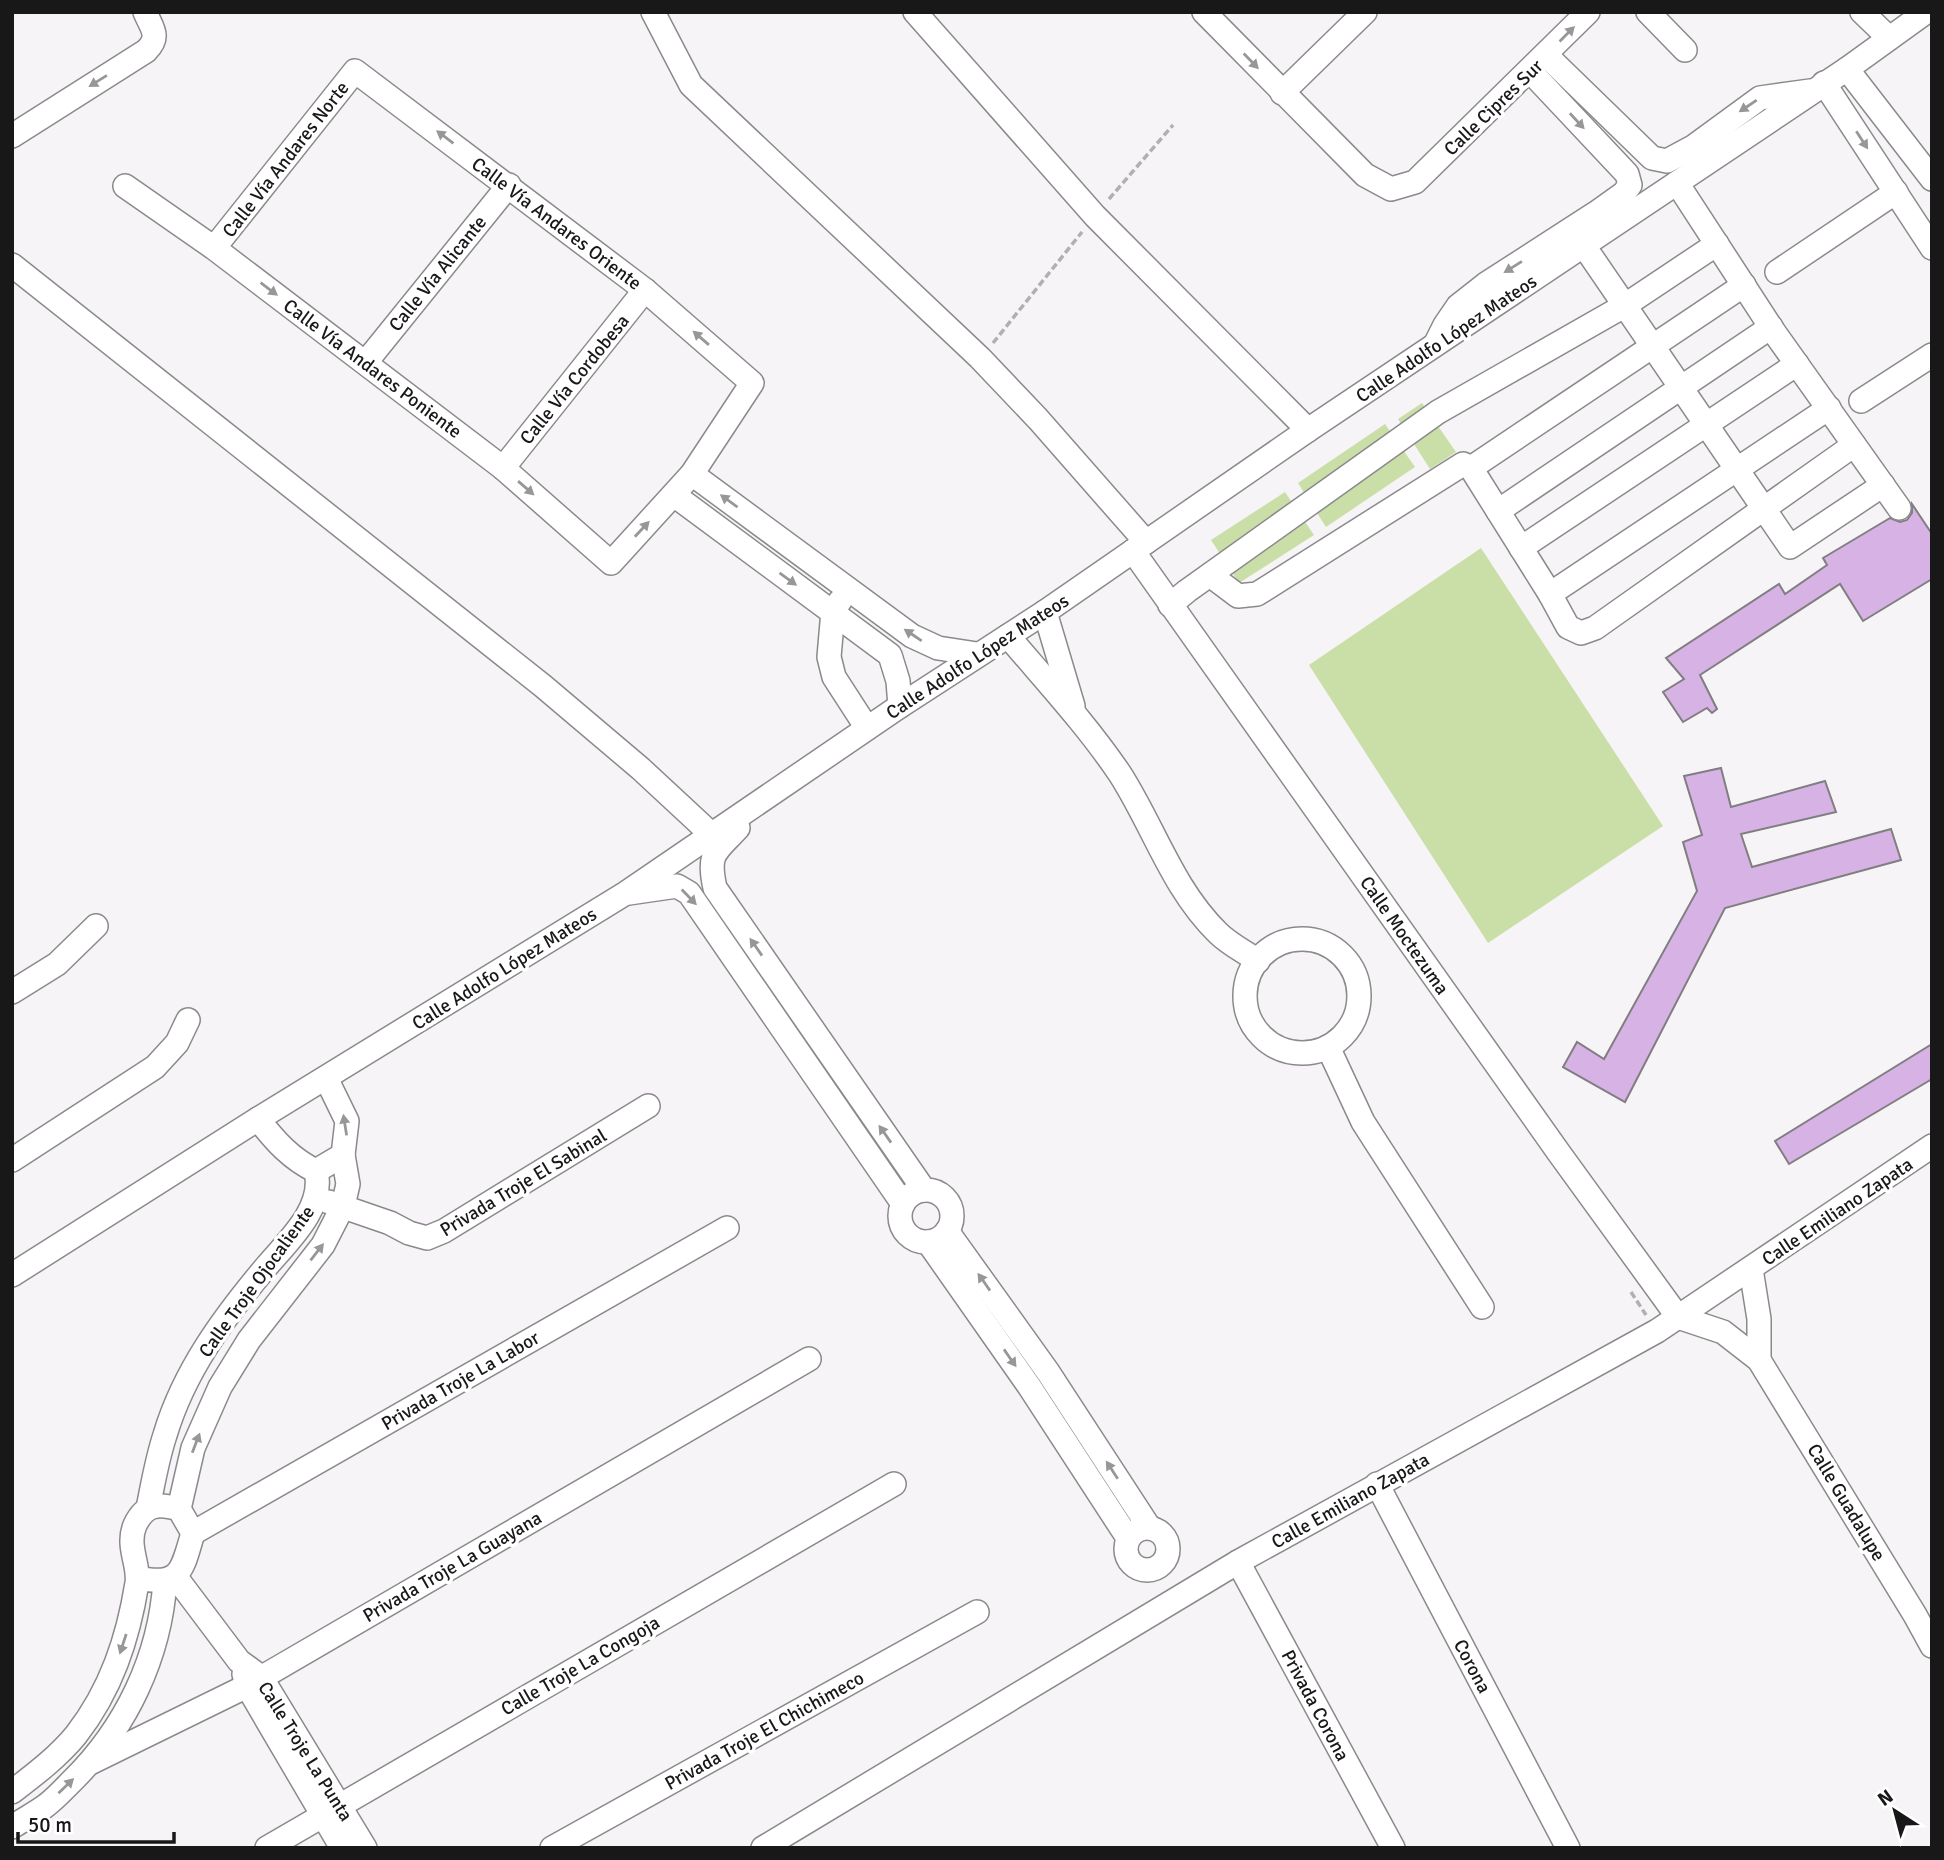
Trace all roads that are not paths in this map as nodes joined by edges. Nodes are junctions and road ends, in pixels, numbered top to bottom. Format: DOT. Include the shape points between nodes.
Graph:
graph roads {
  1 [pos="145,12"];
  2 [pos="653,12"];
  3 [pos="915,12"];
  4 [pos="1204,12"];
  5 [pos="1365,12"];
  6 [pos="1588,12"];
  7 [pos="1648,12"];
  8 [pos="1862,12"];
  9 [pos="1926,12"];
  10 [pos="1889,38"];
  11 [pos="1685,50"];
  12 [pos="1538,63"];
  13 [pos="1847,69"];
  14 [pos="355,71"];
  15 [pos="1819,87"];
  16 [pos="1282,93"];
  17 [pos="12,136"];
  18 [pos="1932,178"];
  19 [pos="1677,183"];
  20 [pos="509,185"];
  21 [pos="125,187"];
  22 [pos="1896,192"];
  23 [pos="1717,244"];
  24 [pos="1584,246"];
  25 [pos="214,248"];
  26 [pos="1932,248"];
  27 [pos="12,265"];
  28 [pos="1777,272"];
  29 [pos="1744,285"];
  30 [pos="645,290"];
  31 [pos="1624,306"];
  32 [pos="1771,327"];
  33 [pos="1651,345"];
  34 [pos="1435,346"];
  35 [pos="1932,355"];
  36 [pos="366,362"];
  37 [pos="1797,364"];
  38 [pos="1680,387"];
  39 [pos="1861,401"];
  40 [pos="1829,408"];
  41 [pos="1706,426"];
  42 [pos="1308,430"];
  43 [pos="1854,445"];
  44 [pos="503,468"];
  45 [pos="1471,468"];
  46 [pos="1736,469"];
  47 [pos="692,474"];
  48 [pos="1883,485"];
  49 [pos="674,495"];
  50 [pos="1899,508"];
  51 [pos="1764,510"];
  52 [pos="1498,511"];
  53 [pos="1140,547"];
  54 [pos="1521,548"];
  55 [pos="1210,575"];
  56 [pos="850,589"];
  57 [pos="1550,594"];
  58 [pos="1170,605"];
  59 [pos="833,611"];
  60 [pos="1045,612"];
  61 [pos="1008,636"];
  62 [pos="977,654"];
  63 [pos="900,706"];
  64 [pos="1077,718"];
  65 [pos="867,728"];
  66 [pos="748,809"];
  67 [pos="711,834"];
  68 [pos="626,893"];
  69 [pos="96,926"];
  70 [pos="1258,961"];
  71 [pos="12,992"];
  72 [pos="188,1020"];
  73 [pos="1328,1047"];
  74 [pos="827,1050"];
  75 [pos="806,1064"];
  76 [pos="326,1078"];
  77 [pos="648,1107"];
  78 [pos="258,1119"];
  79 [pos="1932,1146"];
  80 [pos="343,1155"];
  81 [pos="12,1160"];
  82 [pos="316,1171"];
  83 [pos="924,1190"];
  84 [pos="316,1199"];
  85 [pos="902,1204"];
  86 [pos="343,1206"];
  87 [pos="727,1228"];
  88 [pos="937,1236"];
  89 [pos="1751,1269"];
  90 [pos="12,1275"];
  91 [pos="1482,1307"];
  92 [pos="1678,1317"];
  93 [pos="810,1359"];
  94 [pos="1759,1360"];
  95 [pos="1039,1379"];
  96 [pos="894,1484"];
  97 [pos="1377,1484"];
  98 [pos="148,1508"];
  99 [pos="178,1509"];
  100 [pos="1149,1527"];
  101 [pos="193,1533"];
  102 [pos="1128,1538"];
  103 [pos="1238,1562"];
  104 [pos="138,1578"];
  105 [pos="170,1579"];
  106 [pos="976,1612"];
  107 [pos="1932,1646"];
  108 [pos="254,1681"];
  109 [pos="90,1763"];
  110 [pos="12,1792"];
  111 [pos="332,1809"];
  112 [pos="12,1827"];
  113 [pos="267,1848"];
  114 [pos="342,1848"];
  115 [pos="365,1848"];
  116 [pos="552,1848"];
  117 [pos="763,1848"];
  118 [pos="1393,1848"];
  119 [pos="1568,1848"];
  1 -- 17 [label="street, one-way" via="155,34 146,51"];
  2 -- 53 [label="street, Calle Moctezuma" via="691,85 980,358 1038,419"];
  3 -- 42 [label="street" via="1095,216"];
  4 -- 16 [label="street, one-way"];
  5 -- 16 [label="street"];
  12 -- 6 [label="street, Calle Cipres Sur, one-way"];
  7 -- 11 [label="street"];
  8 -- 10 [label="street"];
  9 -- 10 [label="street, Calle Adolfo López Mateos"];
  10 -- 13 [label="street, Calle Adolfo López Mateos"];
  15 -- 12 [label="street, one-way" via="1760,98 1667,161 1653,158"];
  12 -- 16 [label="street, Calle Cipres Sur" via="1415,182 1391,189 1365,175"];
  12 -- 34 [label="street, one-way" via="1627,174 1630,185 1458,306"];
  13 -- 15 [label="street, Calle Adolfo López Mateos"];
  13 -- 18 [label="street"];
  20 -- 14 [label="street, Calle Vía Andares Oriente, one-way"];
  14 -- 25 [label="street, Calle Vía Andares Norte"];
  15 -- 19 [label="street, Calle Adolfo López Mateos"];
  15 -- 22 [label="street, one-way"];
  19 -- 23 [label="street"];
  19 -- 24 [label="street, Calle Adolfo López Mateos"];
  20 -- 30 [label="street, Calle Vía Andares Oriente"];
  20 -- 36 [label="street, Calle Vía Alicante"];
  21 -- 25 [label="street, Calle Vía Andares Poniente"];
  22 -- 26 [label="street"];
  22 -- 28 [label="street"];
  23 -- 29 [label="street"];
  23 -- 31 [label="street"];
  24 -- 31 [label="street"];
  24 -- 34 [label="street, Calle Adolfo López Mateos"];
  25 -- 36 [label="street, Calle Vía Andares Poniente, one-way"];
  27 -- 67 [label="street" via="543,685"];
  29 -- 32 [label="street"];
  29 -- 33 [label="street"];
  30 -- 44 [label="street, Calle Vía Cordobesa"];
  47 -- 30 [label="street, Calle Vía Andares Oriente, one-way" via="752,383"];
  31 -- 33 [label="street"];
  31 -- 55 [label="street" via="1438,412"];
  32 -- 37 [label="street"];
  32 -- 38 [label="street"];
  33 -- 38 [label="street"];
  33 -- 45 [label="street"];
  34 -- 42 [label="street, Calle Adolfo López Mateos"];
  35 -- 39 [label="street"];
  36 -- 44 [label="street, Calle Vía Andares Poniente"];
  37 -- 40 [label="street"];
  37 -- 41 [label="street"];
  38 -- 41 [label="street"];
  38 -- 52 [label="street"];
  40 -- 43 [label="street"];
  40 -- 46 [label="street"];
  41 -- 46 [label="street"];
  41 -- 54 [label="street"];
  42 -- 53 [label="street, Calle Adolfo López Mateos"];
  43 -- 48 [label="street"];
  43 -- 51 [label="street"];
  44 -- 49 [label="street, Calle Vía Andares Poniente, one-way" via="611,563"];
  45 -- 52 [label="street"];
  45 -- 55 [label="street" via="1456,467 1257,594 1238,596"];
  46 -- 51 [label="street"];
  46 -- 57 [label="street"];
  47 -- 49 [label="street"];
  56 -- 47 [label="street, one-way"];
  48 -- 50 [label="street"];
  48 -- 51 [label="street" via="1790,547"];
  49 -- 59 [label="street, one-way"];
  51 -- 57 [label="street" via="1595,628 1581,633 1569,627"];
  52 -- 54 [label="street"];
  53 -- 58 [label="street, Calle Moctezuma"];
  53 -- 60 [label="street, Calle Adolfo López Mateos"];
  54 -- 57 [label="street"];
  55 -- 58 [label="street"];
  56 -- 59 [label="street"];
  62 -- 56 [label="street, one-way" via="938,648 912,636"];
  58 -- 92 [label="street, Calle Moctezuma"];
  59 -- 63 [label="street" via="890,655"];
  59 -- 65 [label="street" via="829,657 834,677"];
  60 -- 61 [label="street, Calle Adolfo López Mateos"];
  60 -- 64 [label="street"];
  61 -- 62 [label="street, Calle Adolfo López Mateos"];
  61 -- 64 [label="street"];
  62 -- 63 [label="street, Calle Adolfo López Mateos"];
  63 -- 65 [label="street, Calle Adolfo López Mateos"];
  64 -- 70 [label="street" via="1134,797 1187,897 1219,935"];
  65 -- 66 [label="street, Calle Adolfo López Mateos"];
  66 -- 67 [label="street, Calle Adolfo López Mateos"];
  74 -- 66 [label="street, one-way" via="715,888 710,867 718,846 737,830"];
  67 -- 68 [label="street, Calle Adolfo López Mateos"];
  68 -- 75 [label="street, one-way" via="677,886 689,893"];
  68 -- 76 [label="street, Calle Adolfo López Mateos"];
  69 -- 71 [label="street" via="57,964"];
  70 -- 73 [label="street" via="1248,978 1245,997 1258,1033 1291,1053"];
  70 -- 73 [label="street" via="1271,949 1305,939 1339,952 1351,966 1358,983 1355,1019 1344,1036"];
  72 -- 81 [label="street" via="177,1043 155,1067"];
  73 -- 91 [label="street" via="1363,1122"];
  74 -- 75 [label="street"];
  83 -- 74 [label="street, one-way"];
  75 -- 85 [label="street"];
  76 -- 78 [label="street, Calle Adolfo López Mateos"];
  80 -- 76 [label="street, Calle Troje Ojocaliente, one-way" via="347,1121"];
  77 -- 86 [label="street, Privada Troje El Sabinal" via="427,1238"];
  78 -- 82 [label="street" via="298,1162"];
  78 -- 90 [label="street, Calle Adolfo López Mateos"];
  79 -- 89 [label="street, Calle Emiliano Zapata"];
  80 -- 82 [label="street"];
  80 -- 86 [label="street, Calle Troje Ojocaliente" via="348,1184"];
  82 -- 84 [label="street, Calle Troje Ojocaliente"];
  83 -- 85 [label="street"];
  83 -- 88 [label="street" via="946,1200 952,1215"];
  84 -- 86 [label="street, Privada Troje El Sabinal"];
  84 -- 98 [label="street, Calle Troje Ojocaliente" via="298,1230 205,1347 165,1434"];
  85 -- 88 [label="street" via="900,1220 906,1234 920,1242"];
  99 -- 86 [label="street, Calle Troje Ojocaliente, one-way" via="193,1448 220,1387 249,1340 323,1245"];
  87 -- 101 [label="street, Privada Troje La Labor"];
  88 -- 95 [label="street"];
  89 -- 92 [label="street, Calle Emiliano Zapata"];
  89 -- 94 [label="street" via="1759,1319"];
  92 -- 94 [label="street, Calle Guadalupe" via="1723,1332"];
  92 -- 97 [label="street, Calle Emiliano Zapata"];
  93 -- 108 [label="street, Privada Troje La Guayana"];
  94 -- 107 [label="street, Calle Guadalupe"];
  100 -- 95 [label="street, one-way"];
  95 -- 102 [label="street"];
  96 -- 111 [label="street, Calle Troje La Congoja"];
  97 -- 103 [label="street, Calle Emiliano Zapata"];
  97 -- 119 [label="street, Corona"];
  98 -- 99 [label="street" via="162,1504"];
  98 -- 104 [label="street" via="135,1526 132,1543"];
  99 -- 101 [label="street"];
  100 -- 102 [label="street"];
  100 -- 102 [label="street" via="1163,1534 1168,1547 1160,1566 1146,1570 1132,1565 1126,1552"];
  101 -- 105 [label="street" via="185,1559"];
  103 -- 117 [label="street, Calle Emiliano Zapata"];
  103 -- 118 [label="street, Privada Corona"];
  104 -- 105 [label="street"];
  104 -- 110 [label="street, one-way" via="124,1646 102,1697 74,1737"];
  105 -- 108 [label="street, Calle Troje La Punta"];
  105 -- 109 [label="street" via="146,1672 119,1724"];
  106 -- 116 [label="street, Privada Troje El Chichimeco"];
  108 -- 109 [label="street, Privada Troje La Guayana"];
  108 -- 111 [label="street, Calle Troje La Punta"];
  112 -- 109 [label="street, one-way" via="46,1805"];
  111 -- 113 [label="street, Calle Troje La Congoja"];
  111 -- 114 [label="street, Calle Troje La Punta"];
  111 -- 115 [label="street, Calle Troje La Punta"];
}
